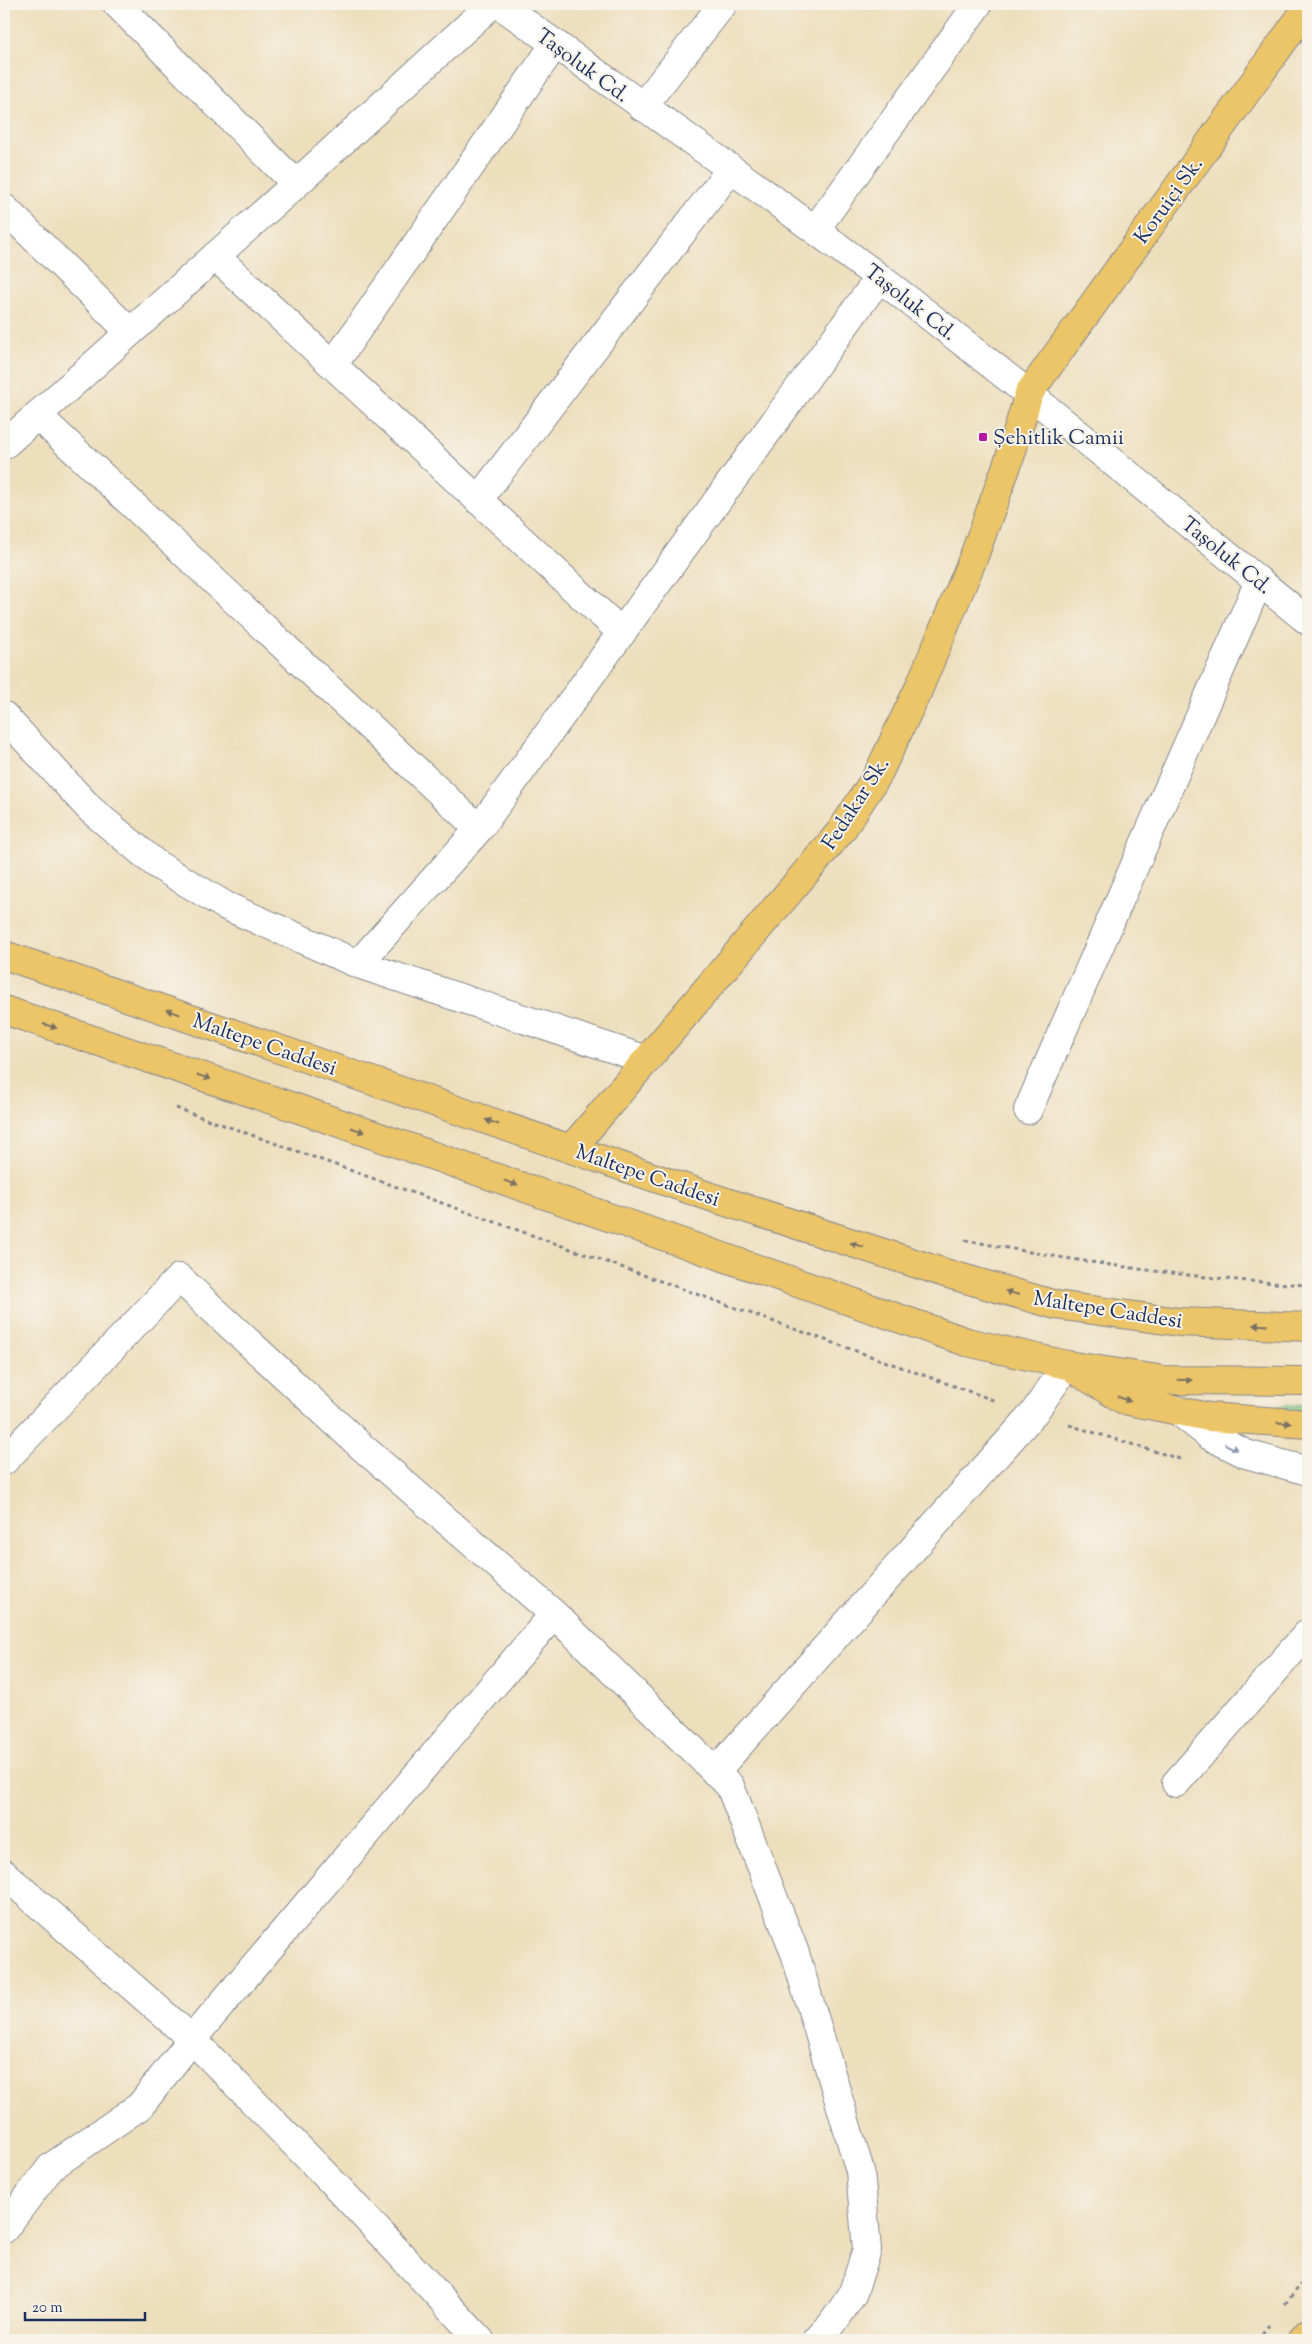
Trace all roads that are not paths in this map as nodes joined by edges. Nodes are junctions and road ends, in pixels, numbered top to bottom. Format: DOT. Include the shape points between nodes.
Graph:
graph roads {
  1 [pos="117,4"];
  2 [pos="492,4"];
  3 [pos="499,4"];
  4 [pos="723,4"];
  5 [pos="978,4"];
  6 [pos="1305,18"];
  7 [pos="555,44"];
  8 [pos="642,107"];
  9 [pos="730,170"];
  10 [pos="296,184"];
  11 [pos="4,208"];
  12 [pos="815,230"];
  13 [pos="215,256"];
  14 [pos="879,278"];
  15 [pos="130,332"];
  16 [pos="333,365"];
  17 [pos="1029,393"];
  18 [pos="37,414"];
  19 [pos="4,445"];
  20 [pos="478,500"];
  21 [pos="1259,581"];
  22 [pos="1308,621"];
  23 [pos="622,632"];
  24 [pos="4,716"];
  25 [pos="479,829"];
  26 [pos="4,955"];
  27 [pos="358,964"];
  28 [pos="4,1010"];
  29 [pos="647,1060"];
  30 [pos="1028,1110"];
  31 [pos="571,1149"];
  32 [pos="1308,1327"];
  33 [pos="1067,1365"];
  34 [pos="1308,1381"];
  35 [pos="1177,1410"];
  36 [pos="1308,1424"];
  37 [pos="4,1461"];
  38 [pos="1308,1471"];
  39 [pos="554,1614"];
  40 [pos="1308,1633"];
  41 [pos="715,1772"];
  42 [pos="1176,1783"];
  43 [pos="4,1874"];
  44 [pos="192,2039"];
  45 [pos="4,2229"];
  46 [pos="1308,2333"];
  47 [pos="480,2340"];
  48 [pos="817,2340"];
  49 [pos="1302,2340"];
  1 -- 10 [label="street"];
  2 -- 10 [label="street"];
  3 -- 7 [label="street, Taşoluk Cd."];
  4 -- 8 [label="street"];
  5 -- 12 [label="street"];
  6 -- 17 [label="main road, Koruiçi Sk."];
  7 -- 8 [label="street, Taşoluk Cd."];
  7 -- 16 [label="street"];
  8 -- 9 [label="street, Taşoluk Cd."];
  9 -- 12 [label="street, Taşoluk Cd."];
  9 -- 20 [label="street"];
  10 -- 13 [label="street"];
  11 -- 15 [label="street"];
  12 -- 14 [label="street, Taşoluk Cd."];
  13 -- 15 [label="street"];
  13 -- 16 [label="street"];
  14 -- 17 [label="street, Taşoluk Cd."];
  14 -- 23 [label="street"];
  15 -- 18 [label="street"];
  16 -- 20 [label="street"];
  17 -- 21 [label="street, Taşoluk Cd."];
  17 -- 29 [label="main road, Fedakar Sk." via="974,556 919,688 877,776 842,830"];
  18 -- 19 [label="street"];
  18 -- 25 [label="street"];
  20 -- 23 [label="street"];
  21 -- 22 [label="street, Taşoluk Cd."];
  21 -- 30 [label="street"];
  23 -- 25 [label="street"];
  24 -- 27 [label="street" via="91,810 156,864 226,906"];
  25 -- 27 [label="street"];
  31 -- 26 [label="main road, Maltepe Caddesi, one-way"];
  27 -- 29 [label="street"];
  28 -- 33 [label="main road, one-way" via="299,1109 967,1342"];
  29 -- 31 [label="main road, Fedakar Sk."];
  32 -- 31 [label="main road, Maltepe Caddesi, one-way" via="1179,1322 1056,1306 945,1274"];
  33 -- 34 [label="main road, one-way" via="1164,1380"];
  33 -- 35 [label="main road, one-way" via="1124,1400"];
  33 -- 41 [label="street" via="1033,1414"];
  35 -- 36 [label="main road, one-way" via="1209,1417"];
  35 -- 38 [label="street, one-way" via="1210,1436 1246,1454"];
  37 -- 39 [label="street" via="179,1278 362,1447"];
  39 -- 41 [label="street"];
  39 -- 44 [label="street"];
  40 -- 42 [label="street"];
  41 -- 48 [label="street" via="730,1786 794,1953 860,2172 867,2250 852,2295"];
  43 -- 44 [label="street"];
  44 -- 45 [label="street" via="140,2106 51,2167"];
  44 -- 47 [label="street" via="340,2190"];
  46 -- 49 [label="main road"];
}
